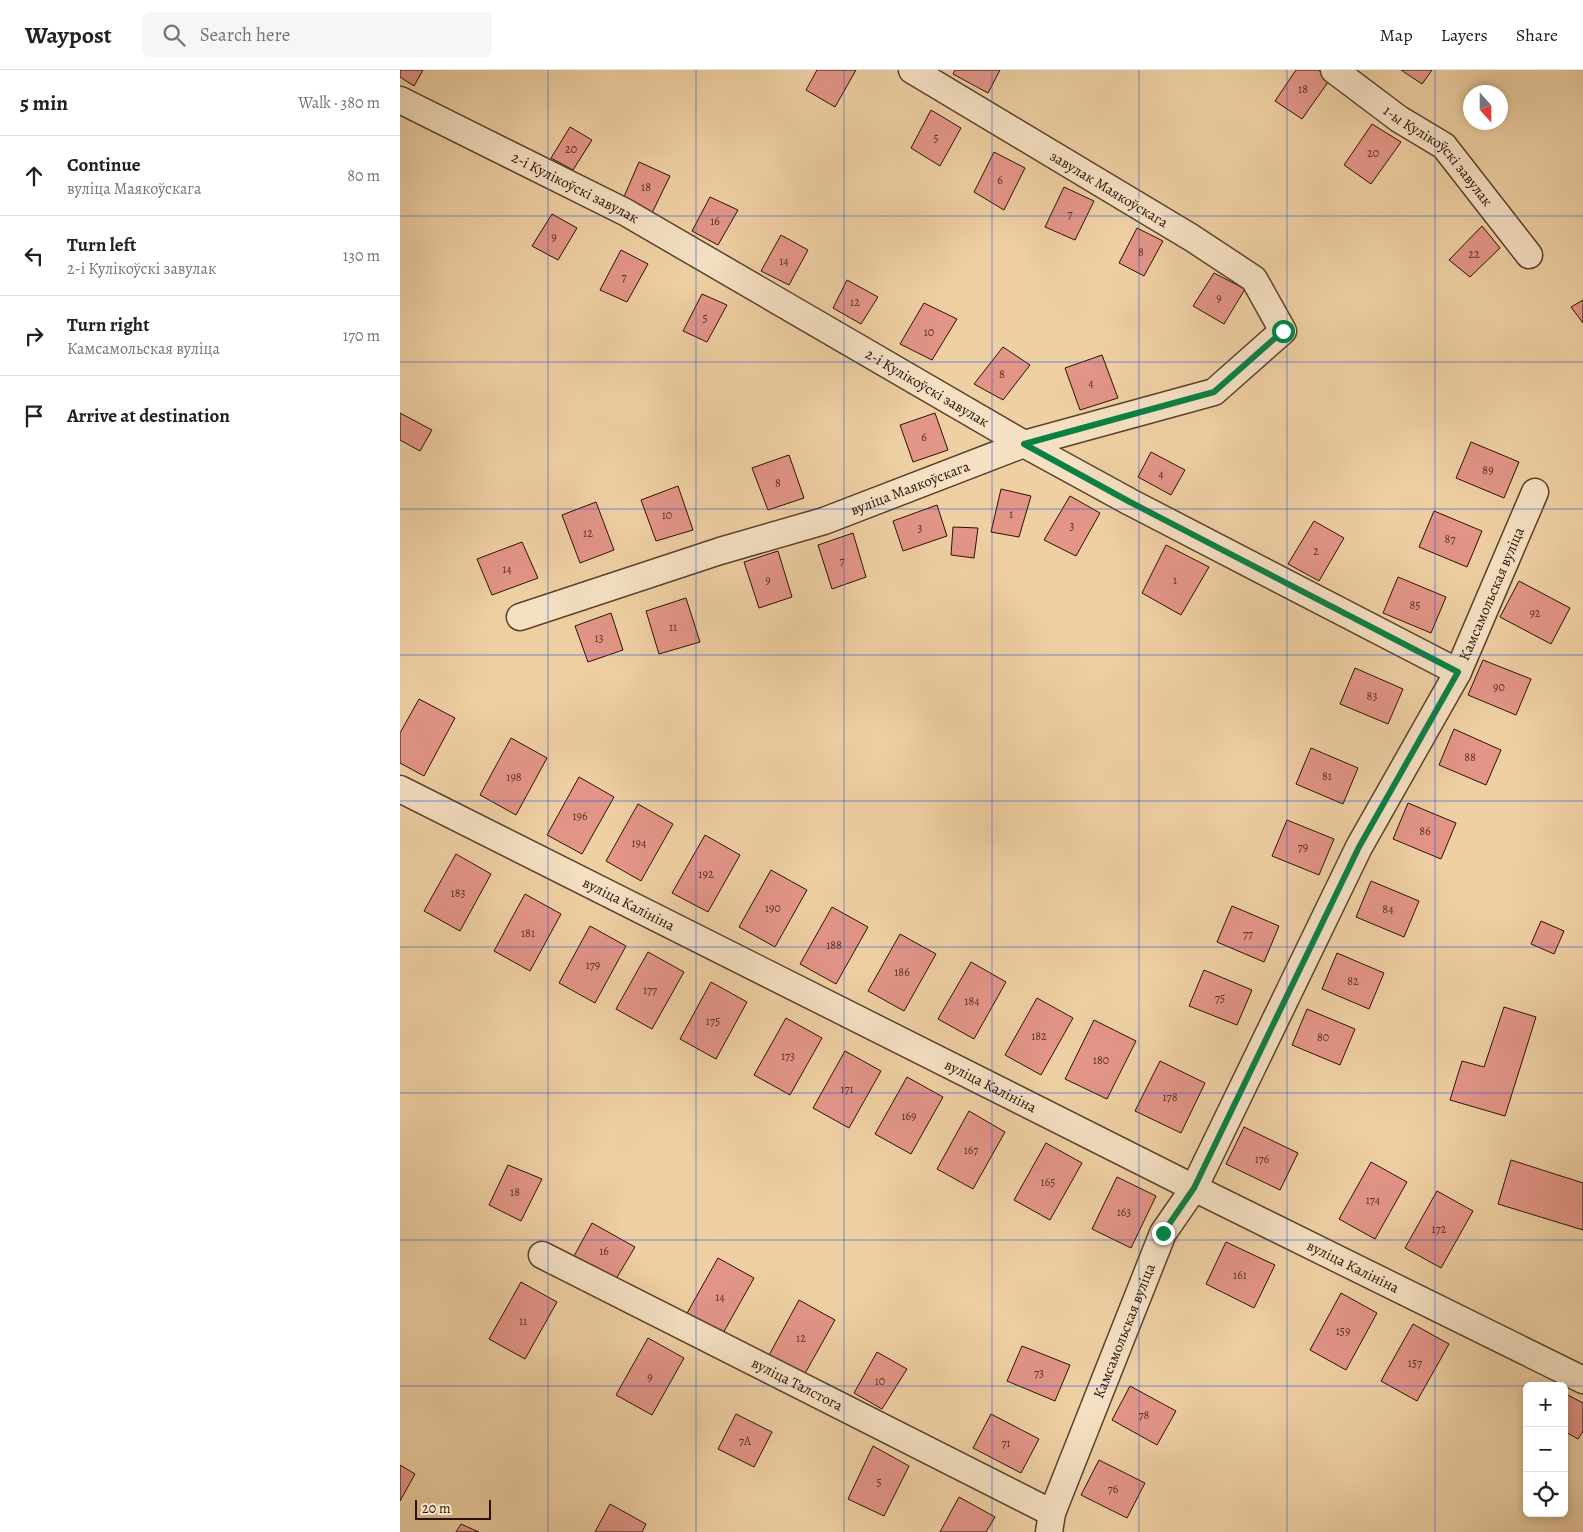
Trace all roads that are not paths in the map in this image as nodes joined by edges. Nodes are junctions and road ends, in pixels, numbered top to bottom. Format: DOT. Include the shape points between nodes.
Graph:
graph roads {
  1 [pos="912,70"];
  2 [pos="1334,70"];
  3 [pos="400,100"];
  4 [pos="1529,256"];
  5 [pos="1283,331"];
  6 [pos="1024,444"];
  7 [pos="1535,492"];
  8 [pos="520,617"];
  9 [pos="1458,672"];
  10 [pos="400,789"];
  11 [pos="1194,1188"];
  12 [pos="542,1255"];
  13 [pos="1583,1380"];
  14 [pos="1050,1523"];
  1 -- 5 [label="street, завулак Маякоўскага" via="1192,238 1254,279"];
  2 -- 4 [label="street, 1-ы Кулікоўскі завулак" via="1399,119 1444,146"];
  3 -- 6 [label="street, 2-і Кулікоўскі завулак" via="625,212"];
  5 -- 6 [label="street, вуліца Маякоўскага" via="1214,392"];
  6 -- 8 [label="street, вуліца Маякоўскага" via="824,520"];
  6 -- 9 [label="street, 2-і Кулікоўскі завулак"];
  7 -- 9 [label="street, Камсамольская вуліца"];
  9 -- 11 [label="street, Камсамольская вуліца" via="1359,847"];
  10 -- 11 [label="street, вуліца Калініна"];
  11 -- 13 [label="street, вуліца Калініна"];
  11 -- 14 [label="street, Камсамольская вуліца" via="1163,1233"];
  12 -- 14 [label="street, вуліца Талстога"];
}
